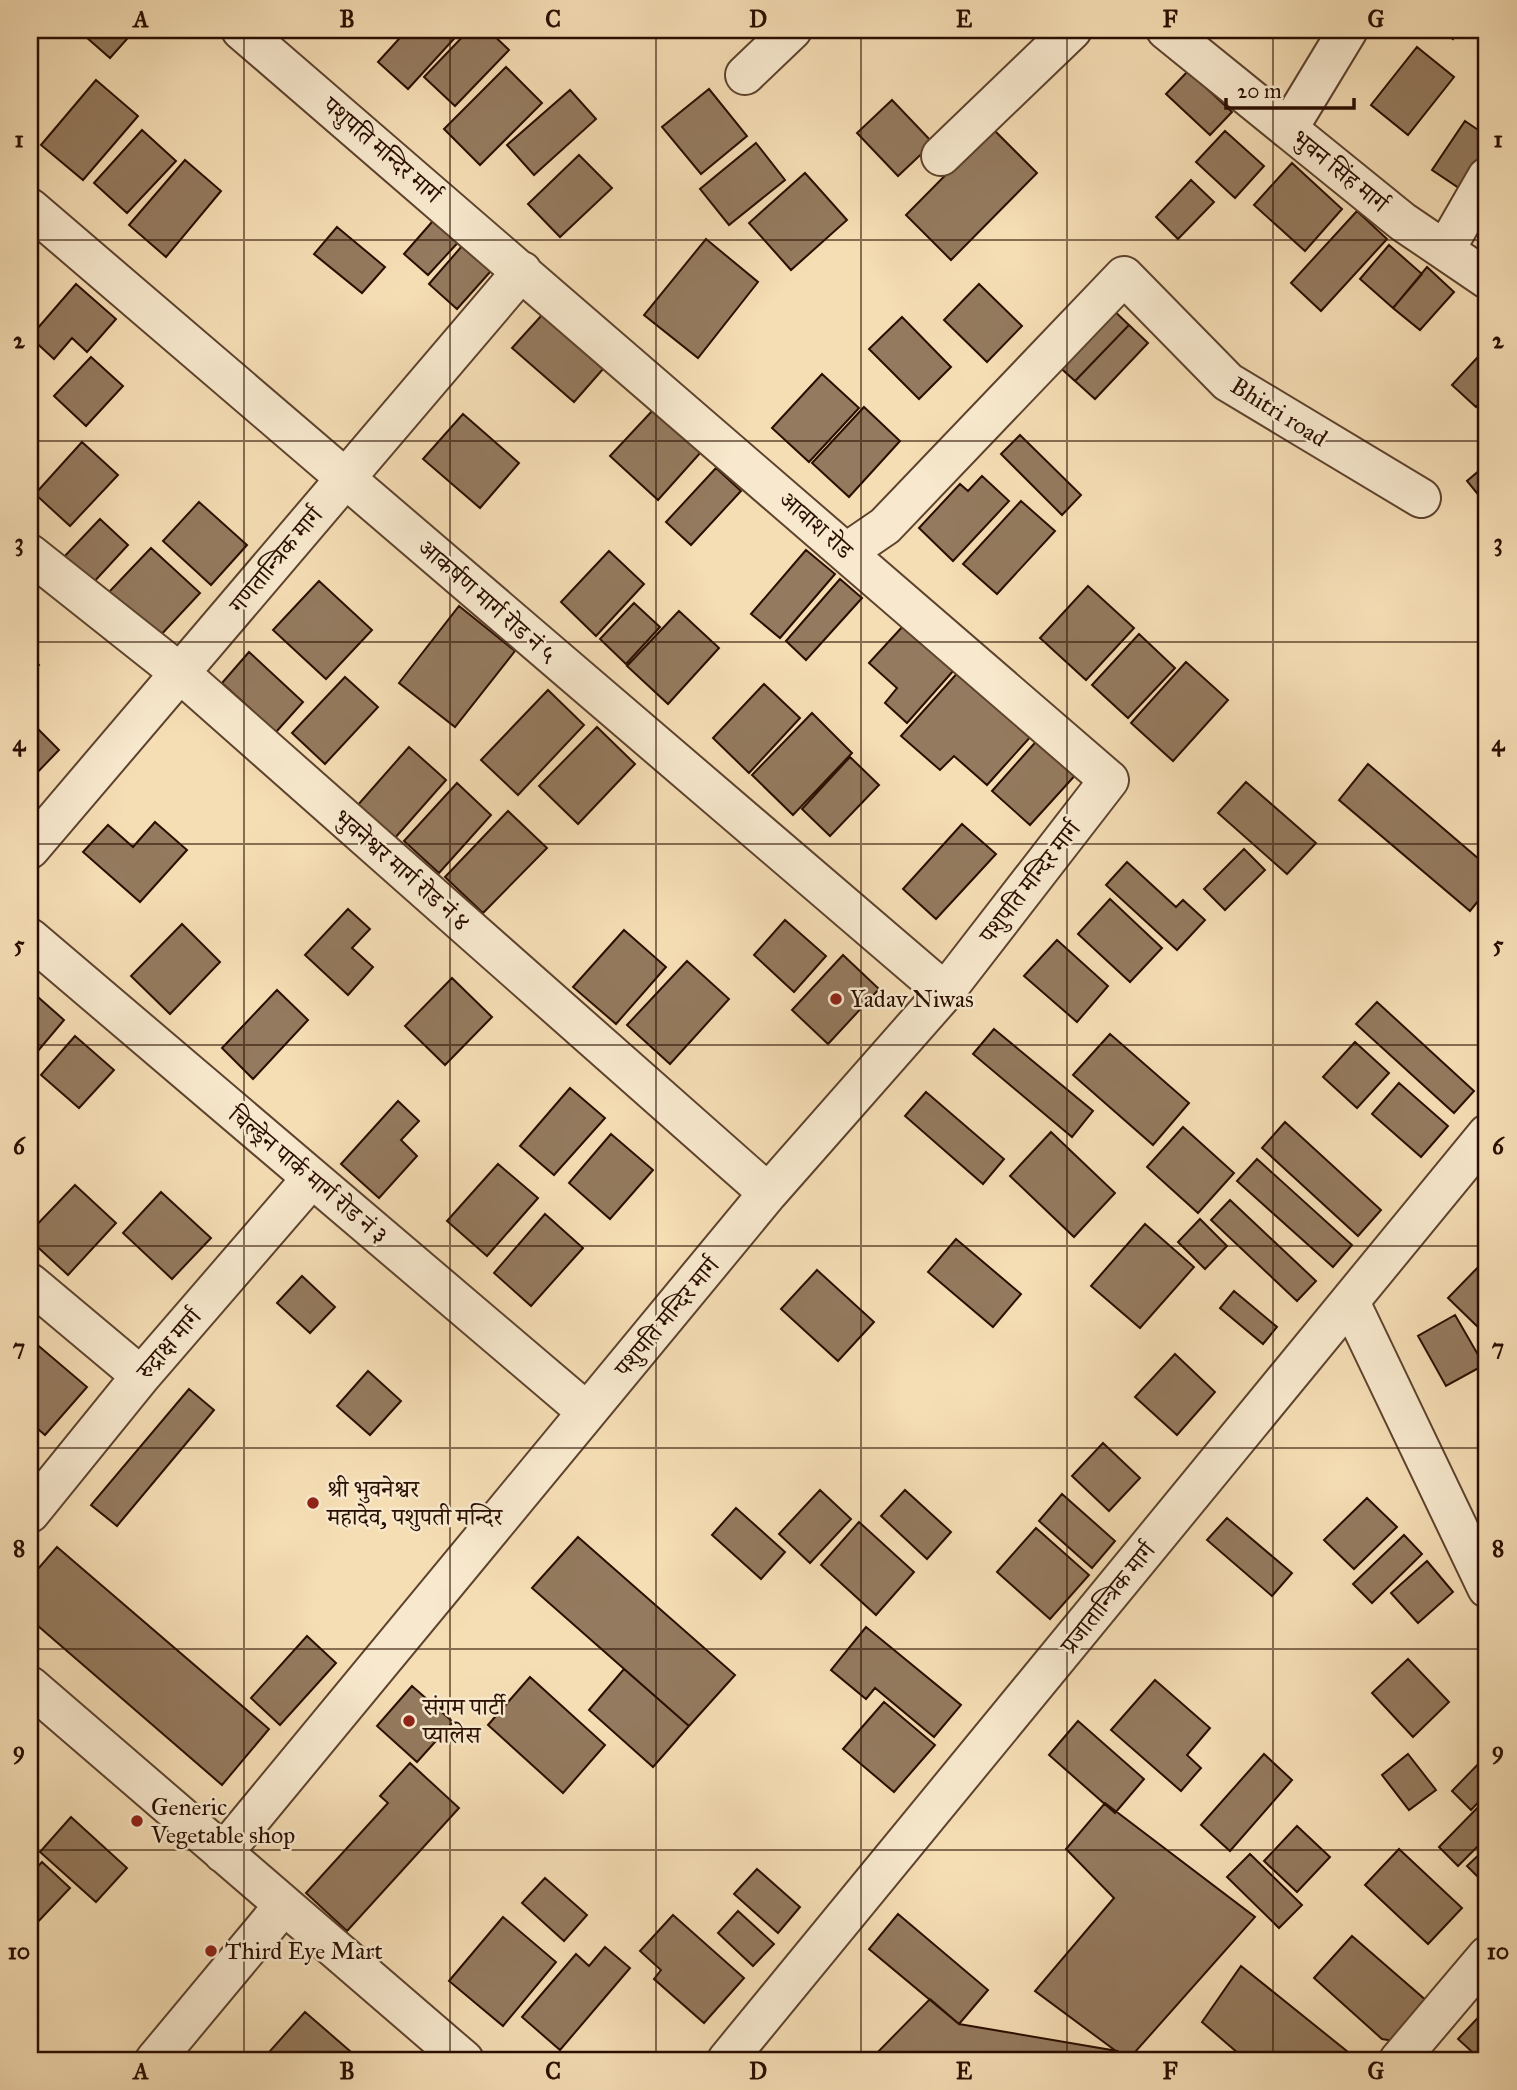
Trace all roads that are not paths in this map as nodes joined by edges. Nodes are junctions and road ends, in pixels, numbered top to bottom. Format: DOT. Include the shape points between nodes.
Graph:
graph roads {
  1 [pos="241,30"];
  2 [pos="792,30"];
  3 [pos="1072,30"];
  4 [pos="1166,30"];
  5 [pos="1348,30"];
  6 [pos="1203,42"];
  7 [pos="745,75"];
  8 [pos="1288,129"];
  9 [pos="941,156"];
  10 [pos="1487,177"];
  11 [pos="30,208"];
  12 [pos="1445,250"];
  13 [pos="522,271"];
  14 [pos="1487,279"];
  15 [pos="345,480"];
  16 [pos="1421,498"];
  17 [pos="847,552"];
  18 [pos="30,554"];
  19 [pos="180,673"];
  20 [pos="1109,780"];
  21 [pos="30,849"];
  22 [pos="30,937"];
  23 [pos="944,992"];
  24 [pos="1487,1134"];
  25 [pos="312,1178"];
  26 [pos="768,1193"];
  27 [pos="30,1283"];
  28 [pos="1350,1303"];
  29 [pos="141,1376"];
  30 [pos="587,1412"];
  31 [pos="30,1513"];
  32 [pos="1487,1588"];
  33 [pos="30,1686"];
  34 [pos="223,1853"];
  35 [pos="284,1905"];
  36 [pos="1487,1956"];
  37 [pos="155,2060"];
  38 [pos="464,2060"];
  39 [pos="727,2060"];
  40 [pos="1399,2060"];
  1 -- 13 [label="street, पशुपति मन्दिर मार्ग"];
  2 -- 7 [label="street"];
  3 -- 9 [label="street"];
  4 -- 6 [label="street, भुवन सिंह मार्ग"];
  5 -- 8 [label="street"];
  6 -- 8 [label="street, भुवन सिंह मार्ग"];
  8 -- 12 [label="street, भुवन सिंह मार्ग"];
  10 -- 12 [label="street"];
  11 -- 15 [label="street, आकर्षण मार्ग रोड नं ५"];
  12 -- 14 [label="street, भुवन सिंह मार्ग"];
  13 -- 15 [label="street, गणतान्त्रिक मार्ग"];
  13 -- 17 [label="street, आवाश रोड"];
  15 -- 19 [label="street, गणतान्त्रिक मार्ग"];
  15 -- 23 [label="street, आकर्षण मार्ग रोड नं ५"];
  16 -- 17 [label="street, Bhitri road" via="1228,382 1124,276 885,526"];
  17 -- 20 [label="street, आवाश रोड"];
  18 -- 19 [label="street, भुवनेश्वर मार्ग रोड नं ४"];
  19 -- 21 [label="street, गणतान्त्रिक मार्ग"];
  19 -- 26 [label="street, भुवनेश्वर मार्ग रोड नं ४"];
  20 -- 23 [label="street, पशुपति मन्दिर मार्ग"];
  22 -- 25 [label="street, चिल्ड्रेन पार्क मार्ग रोड नं ३"];
  23 -- 26 [label="street, पशुपति मन्दिर मार्ग"];
  24 -- 28 [label="street, प्रजातान्त्रिक मार्ग"];
  25 -- 29 [label="street, रुद्राक्ष मार्ग"];
  25 -- 30 [label="street, चिल्ड्रेन पार्क मार्ग रोड नं ३"];
  26 -- 30 [label="street, पशुपति मन्दिर मार्ग"];
  27 -- 29 [label="street"];
  28 -- 32 [label="street"];
  28 -- 39 [label="street, प्रजातान्त्रिक मार्ग"];
  29 -- 31 [label="street, रुद्राक्ष मार्ग"];
  30 -- 34 [label="street, पशुपति मन्दिर मार्ग"];
  33 -- 34 [label="street"];
  34 -- 35 [label="street"];
  35 -- 37 [label="street"];
  35 -- 38 [label="street"];
  36 -- 40 [label="street"];
}
